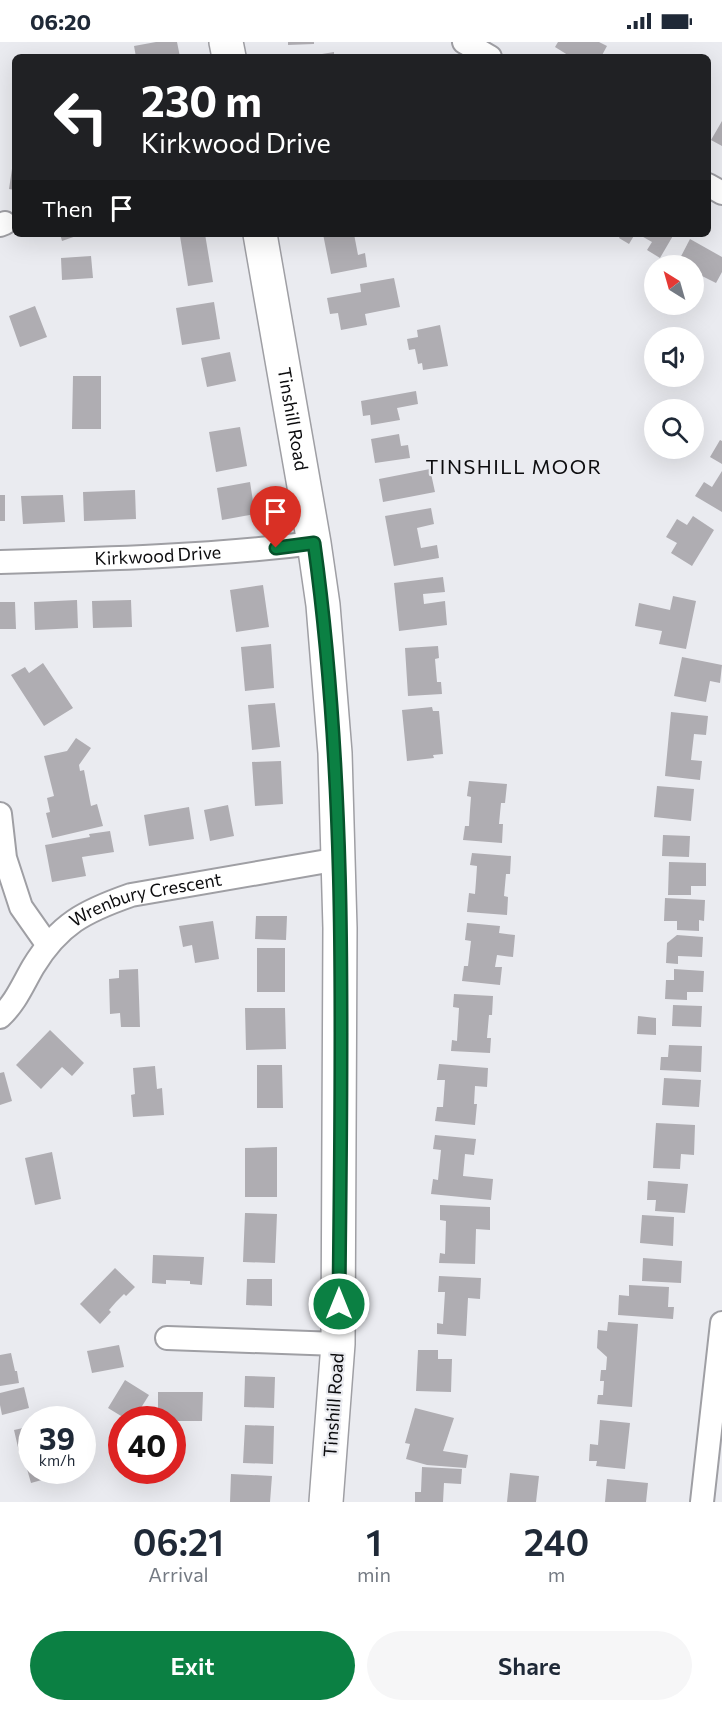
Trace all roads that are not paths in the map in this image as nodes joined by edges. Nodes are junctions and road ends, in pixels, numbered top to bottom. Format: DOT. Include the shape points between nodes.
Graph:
graph roads {
  1 [pos="464,42"];
  2 [pos="485,54"];
  3 [pos="261,237"];
  4 [pos="314,543"];
  5 [pos="0,562"];
  6 [pos="0,814"];
  7 [pos="339,859"];
  8 [pos="47,944"];
  9 [pos="0,1017"];
  10 [pos="722,1323"];
  11 [pos="167,1338"];
  12 [pos="338,1344"];
  13 [pos="326,1502"];
  14 [pos="702,1502"];
  1 -- 2 [label="street"];
  3 -- 4 [label="street, Tinshill Road"];
  4 -- 5 [label="street, Kirkwood Drive" via="145,557"];
  4 -- 7 [label="street, Tinshill Road" via="335,753"];
  6 -- 8 [label="street" via="5,858 21,907"];
  7 -- 8 [label="street, Wrenbury Crescent" via="131,895 100,906 68,925"];
  7 -- 12 [label="street, Tinshill Road"];
  8 -- 9 [label="street, Wrenbury Crescent" via="21,992"];
  10 -- 14 [label="street"];
  11 -- 12 [label="street"];
  12 -- 13 [label="street, Tinshill Road"];
}
